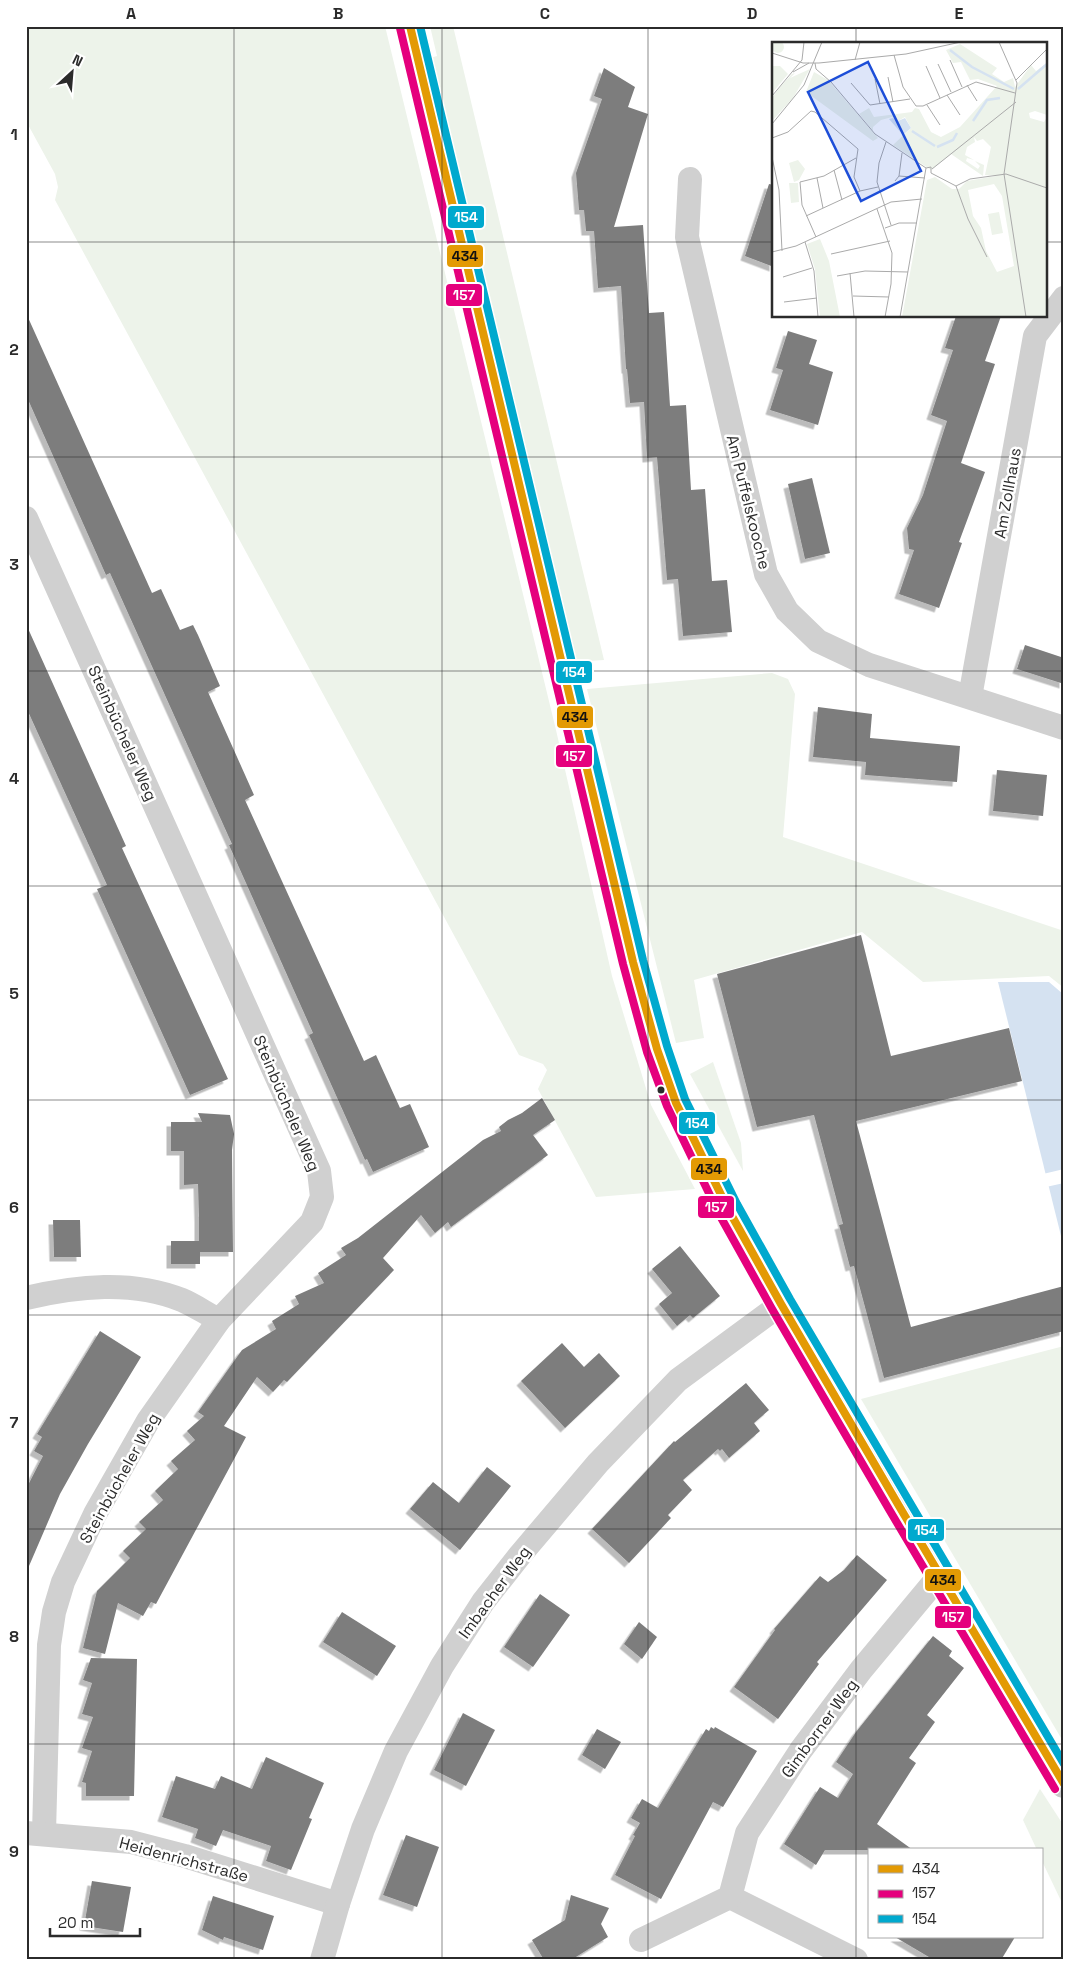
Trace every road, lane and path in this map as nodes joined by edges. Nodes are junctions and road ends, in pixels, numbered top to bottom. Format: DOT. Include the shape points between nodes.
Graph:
graph roads {
  1 [pos="410,26"];
  2 [pos="690,179"];
  3 [pos="1064,298"];
  4 [pos="26,518"];
  5 [pos="970,698"];
  6 [pos="1064,728"];
  7 [pos="26,1298"];
  8 [pos="781,1304"];
  9 [pos="218,1320"];
  10 [pos="940,1575"];
  11 [pos="1064,1784"];
  12 [pos="35,1833"];
  13 [pos="730,1897"];
  14 [pos="338,1904"];
  15 [pos="641,1940"];
  16 [pos="322,1960"];
  17 [pos="856,1960"];
  1 -- 8 [label="street" via="563,674 657,1049 676,1103 701,1156"];
  2 -- 5 [label="street, Am Puffelskooche" via="687,238 766,574 787,611 818,641 869,665"];
  3 -- 5 [label="street, Am Zollhaus" via="1035,336"];
  4 -- 9 [label="street, Steinbücheler Weg" via="319,1171 322,1197 312,1222"];
  5 -- 6 [label="street, Am Puffelskooche"];
  7 -- 9 [label="street" via="87,1287 144,1289 182,1300"];
  8 -- 10 [label="street"];
  8 -- 14 [label="street, Imbacher Weg" via="678,1380 598,1463 483,1602 442,1666 396,1751 363,1829"];
  9 -- 12 [label="street, Steinbücheler Weg" via="148,1421 95,1514 63,1582 48,1645"];
  10 -- 11 [label="street"];
  10 -- 13 [label="street, Gimborner Weg" via="801,1750 747,1833"];
  12 -- 14 [label="street, Heidenrichstraße" via="131,1842"];
  13 -- 15 [label="street"];
  13 -- 17 [label="street"];
  14 -- 16 [label="street, Imbacher Weg"];
}
